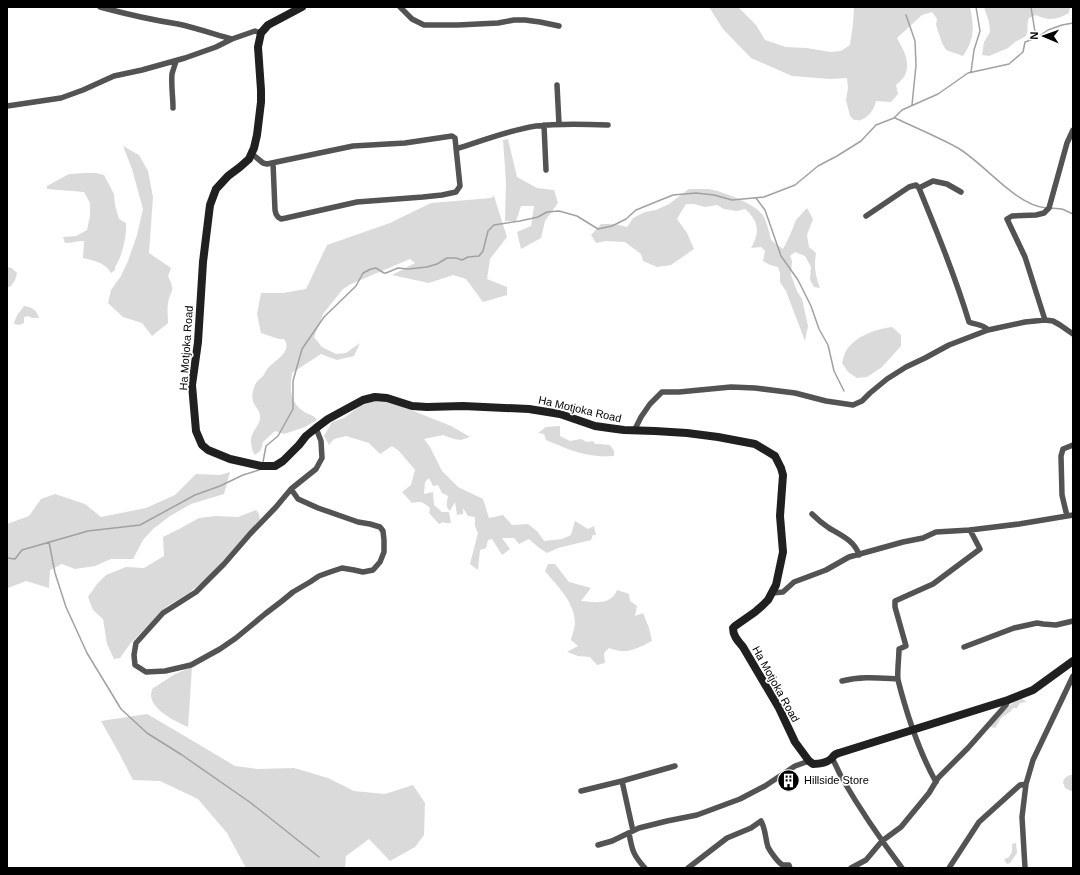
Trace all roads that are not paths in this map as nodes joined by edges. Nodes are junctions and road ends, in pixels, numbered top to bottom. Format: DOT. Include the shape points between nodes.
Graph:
graph roads {
  1 [pos="100,7"];
  2 [pos="302,7"];
  3 [pos="400,7"];
  4 [pos="559,26"];
  5 [pos="261,33"];
  6 [pos="232,39"];
  7 [pos="176,61"];
  8 [pos="557,85"];
  9 [pos="7,106"];
  10 [pos="173,108"];
  11 [pos="559,124"];
  12 [pos="544,125"];
  13 [pos="608,125"];
  14 [pos="1073,130"];
  15 [pos="456,149"];
  16 [pos="252,154"];
  17 [pos="273,163"];
  18 [pos="546,170"];
  19 [pos="919,188"];
  20 [pos="961,192"];
  21 [pos="866,216"];
  22 [pos="1045,320"];
  23 [pos="988,330"];
  24 [pos="1073,334"];
  25 [pos="316,428"];
  26 [pos="634,431"];
  27 [pos="1073,445"];
  28 [pos="291,489"];
  29 [pos="812,514"];
  30 [pos="1070,516"];
  31 [pos="970,530"];
  32 [pos="859,555"];
  33 [pos="772,593"];
  34 [pos="1073,622"];
  35 [pos="964,647"];
  36 [pos="1073,661"];
  37 [pos="1073,676"];
  38 [pos="898,679"];
  39 [pos="842,681"];
  40 [pos="1008,700"];
  41 [pos="913,730"];
  42 [pos="832,758"];
  43 [pos="809,761"];
  44 [pos="675,766"];
  45 [pos="622,781"];
  46 [pos="936,782"];
  47 [pos="1026,784"];
  48 [pos="581,791"];
  49 [pos="631,832"];
  50 [pos="882,841"];
  51 [pos="598,845"];
  52 [pos="645,868"];
  53 [pos="688,868"];
  54 [pos="790,868"];
  55 [pos="851,868"];
  56 [pos="902,868"];
  57 [pos="949,868"];
  58 [pos="1025,868"];
  1 -- 6 [label="street" via="179,24"];
  2 -- 5 [label="street" via="268,25"];
  3 -- 4 [label="street" via="412,19 424,25 525,20"];
  5 -- 6 [label="street" via="255,31"];
  5 -- 16 [label="street" via="258,47 261,102"];
  6 -- 7 [label="street"];
  7 -- 9 [label="street" via="114,76 61,98"];
  7 -- 10 [label="street" via="171,87"];
  8 -- 11 [label="street"];
  11 -- 12 [label="street"];
  11 -- 13 [label="street"];
  12 -- 15 [label="street"];
  12 -- 18 [label="street"];
  14 -- 22 [label="street" via="1050,208 1044,213 1012,216 1007,219 1025,257"];
  15 -- 17 [label="street" via="452,136 404,143 353,146"];
  15 -- 17 [label="street" via="460,186 456,192 357,202 281,219 275,210"];
  16 -- 17 [label="street" via="263,163"];
  16 -- 25 [label="street, Ha Motjoka Road" via="220,184 210,205 192,385 196,431 202,445 218,455 261,466 275,466"];
  19 -- 20 [label="street" via="933,182 947,184"];
  19 -- 21 [label="street" via="916,184 909,186"];
  19 -- 23 [label="street" via="969,322 985,326"];
  22 -- 23 [label="street"];
  22 -- 24 [label="street" via="1053,321"];
  23 -- 26 [label="street" via="949,345 906,367 870,392 862,401 853,404 755,388 731,387 662,392 650,404"];
  25 -- 26 [label="street, Ha Motjoka Road" via="363,400 375,397 412,406 529,409 560,414 595,426"];
  25 -- 28 [label="street" via="321,441 322,458 316,469"];
  26 -- 33 [label="street, Ha Motjoka Road" via="725,438 754,444 775,456 783,475 780,516 783,552"];
  27 -- 30 [label="street" via="1063,449 1061,456 1062,495"];
  28 -- 28 [label="street" via="196,592 164,613 136,643 135,665 146,672 191,665 216,652 292,592 319,576 342,568 363,572 374,570 384,552 383,531 380,527 318,508 298,499"];
  29 -- 32 [label="street" via="849,541 857,548"];
  30 -- 31 [label="street"];
  31 -- 32 [label="street" via="936,532 923,538"];
  31 -- 38 [label="street" via="980,549 933,584 895,601 906,646 899,649"];
  32 -- 33 [label="street" via="794,582 783,592"];
  33 -- 43 [label="street, Ha Motjoka Road" via="763,605 735,626 733,632 779,708 794,742"];
  34 -- 35 [label="street" via="1056,625 1037,623"];
  36 -- 40 [label="street" via="1033,690"];
  37 -- 47 [label="street" via="1033,760"];
  38 -- 39 [label="street" via="864,677"];
  38 -- 41 [label="street"];
  40 -- 41 [label="street"];
  40 -- 46 [label="street" via="1006,706"];
  41 -- 42 [label="street" via="835,754"];
  41 -- 46 [label="street" via="924,760"];
  42 -- 43 [label="street" via="815,764"];
  42 -- 50 [label="street" via="842,779"];
  43 -- 49 [label="street" via="795,766 740,800 697,815"];
  44 -- 45 [label="street"];
  45 -- 48 [label="street"];
  45 -- 49 [label="street"];
  46 -- 50 [label="street" via="901,827"];
  47 -- 57 [label="street" via="1020,785 979,822"];
  47 -- 58 [label="street" via="1022,817"];
  49 -- 51 [label="street"];
  49 -- 52 [label="street" via="632,850"];
  50 -- 55 [label="street" via="866,860"];
  50 -- 56 [label="street"];
  53 -- 54 [label="street" via="727,838 761,822 766,832 768,847 777,861 789,865"];
}
